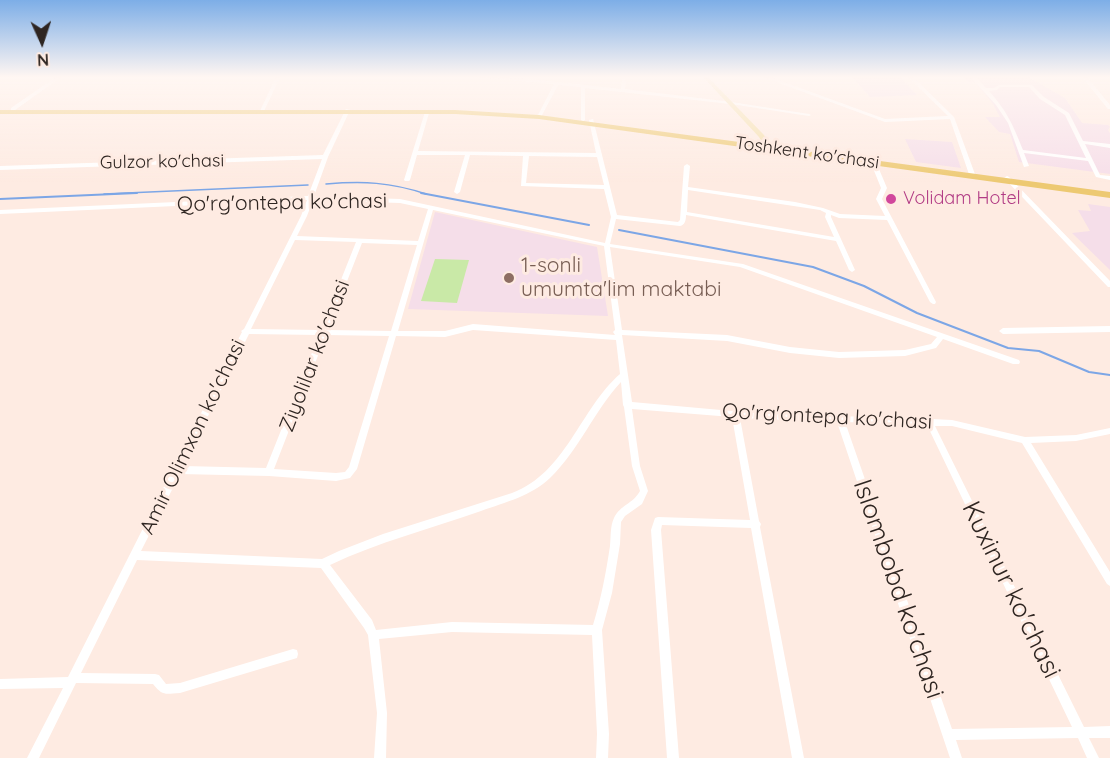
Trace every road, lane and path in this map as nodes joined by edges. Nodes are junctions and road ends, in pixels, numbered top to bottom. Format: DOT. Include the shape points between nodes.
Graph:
graph roads {
  1 [pos="347,112"];
  2 [pos="377,112"];
  3 [pos="489,112"];
  4 [pos="542,112"];
  5 [pos="587,112"];
  6 [pos="739,112"];
  7 [pos="792,112"];
  8 [pos="861,112"];
  9 [pos="947,112"];
  10 [pos="1002,112"];
  11 [pos="1064,112"];
  12 [pos="427,113"];
  13 [pos="809,115"];
  14 [pos="540,116"];
  15 [pos="952,117"];
  16 [pos="588,121"];
  17 [pos="1081,142"];
  18 [pos="768,146"];
  19 [pos="1110,146"];
  20 [pos="1020,151"];
  21 [pos="416,153"];
  22 [pos="468,154"];
  23 [pos="526,154"];
  24 [pos="598,155"];
  25 [pos="325,157"];
  26 [pos="1089,160"];
  27 [pos="874,163"];
  28 [pos="687,166"];
  29 [pos="1026,166"];
  30 [pos="0,168"];
  31 [pos="973,175"];
  32 [pos="1110,178"];
  33 [pos="406,180"];
  34 [pos="1008,180"];
  35 [pos="607,187"];
  36 [pos="686,188"];
  37 [pos="457,192"];
  38 [pos="1110,193"];
  39 [pos="309,198"];
  40 [pos="431,208"];
  41 [pos="0,212"];
  42 [pos="684,213"];
  43 [pos="830,213"];
  44 [pos="614,217"];
  45 [pos="888,218"];
  46 [pos="292,238"];
  47 [pos="360,240"];
  48 [pos="839,240"];
  49 [pos="421,243"];
  50 [pos="607,245"];
  51 [pos="852,270"];
  52 [pos="1110,285"];
  53 [pos="933,302"];
  54 [pos="1110,329"];
  55 [pos="245,331"];
  56 [pos="1003,331"];
  57 [pos="392,333"];
  58 [pos="325,334"];
  59 [pos="618,335"];
  60 [pos="942,336"];
  61 [pos="1016,362"];
  62 [pos="622,376"];
  63 [pos="627,405"];
  64 [pos="735,413"];
  65 [pos="840,420"];
  66 [pos="929,421"];
  67 [pos="1110,431"];
  68 [pos="1025,440"];
  69 [pos="177,470"];
  70 [pos="269,472"];
  71 [pos="757,524"];
  72 [pos="135,555"];
  73 [pos="323,564"];
  74 [pos="1110,581"];
  75 [pos="597,630"];
  76 [pos="373,635"];
  77 [pos="293,654"];
  78 [pos="72,680"];
  79 [pos="0,684"];
  80 [pos="1110,732"];
  81 [pos="1081,733"];
  82 [pos="948,735"];
  83 [pos="33,758"];
  84 [pos="380,758"];
  85 [pos="602,758"];
  86 [pos="673,758"];
  87 [pos="798,758"];
  88 [pos="956,758"];
  89 [pos="1094,758"];
  1 -- 25 [label="street, Amir Olimxon ko'chasi"];
  2 -- 12 [label="highway, Toshkent ko'chasi"];
  3 -- 14 [label="highway, Toshkent ko'chasi"];
  4 -- 14 [label="street"];
  5 -- 16 [label="street"];
  6 -- 18 [label="main road"];
  7 -- 13 [label="street"];
  8 -- 15 [label="street" via="885,121"];
  9 -- 15 [label="street"];
  10 -- 20 [label="street"];
  11 -- 17 [label="street"];
  12 -- 14 [label="highway, Toshkent ko'chasi"];
  12 -- 21 [label="street"];
  14 -- 16 [label="highway, Toshkent ko'chasi"];
  15 -- 31 [label="street"];
  16 -- 18 [label="highway, Toshkent ko'chasi"];
  16 -- 24 [label="street"];
  17 -- 19 [label="street"];
  17 -- 26 [label="street"];
  18 -- 27 [label="highway, Toshkent ko'chasi"];
  18 -- 31 [label="highway, Toshkent ko'chasi"];
  20 -- 26 [label="street"];
  20 -- 29 [label="street"];
  21 -- 22 [label="street"];
  21 -- 33 [label="street"];
  22 -- 23 [label="street"];
  22 -- 37 [label="street"];
  23 -- 24 [label="street"];
  23 -- 35 [label="street" via="524,185"];
  24 -- 35 [label="street"];
  25 -- 30 [label="street, Gulzor ko'chasi"];
  25 -- 39 [label="street, Amir Olimxon ko'chasi"];
  26 -- 32 [label="street" via="1098,176"];
  27 -- 31 [label="highway, Toshkent ko'chasi"];
  27 -- 45 [label="street" via="884,188 879,199"];
  28 -- 36 [label="street"];
  31 -- 34 [label="highway, Toshkent ko'chasi"];
  34 -- 38 [label="highway, Toshkent ko'chasi"];
  34 -- 52 [label="street"];
  35 -- 44 [label="street"];
  36 -- 42 [label="street"];
  36 -- 43 [label="street"];
  39 -- 40 [label="street, Qo'rg'ontepa ko'chasi" via="389,200"];
  39 -- 41 [label="street, Qo'rg'ontepa ko'chasi"];
  39 -- 46 [label="street, Amir Olimxon ko'chasi"];
  40 -- 49 [label="street"];
  40 -- 50 [label="street, Qo'rg'ontepa ko'chasi"];
  42 -- 44 [label="street" via="680,224"];
  42 -- 48 [label="street"];
  43 -- 45 [label="street"];
  43 -- 48 [label="street" via="828,217"];
  44 -- 50 [label="street"];
  45 -- 53 [label="street"];
  46 -- 47 [label="street"];
  46 -- 55 [label="street, Amir Olimxon ko'chasi"];
  47 -- 49 [label="street"];
  47 -- 58 [label="street, Ziyolilar ko'chasi"];
  48 -- 51 [label="street"];
  49 -- 57 [label="street"];
  50 -- 59 [label="street"];
  50 -- 60 [label="street, Qo'rg'ontepa ko'chasi" via="741,265"];
  54 -- 56 [label="street"];
  55 -- 58 [label="street"];
  55 -- 69 [label="street, Amir Olimxon ko'chasi"];
  57 -- 58 [label="street"];
  57 -- 59 [label="street" via="445,334 473,327"];
  57 -- 70 [label="street" via="353,469 336,477"];
  58 -- 70 [label="street, Ziyolilar ko'chasi"];
  59 -- 60 [label="street" via="727,338 839,355 905,353 933,346"];
  59 -- 62 [label="street"];
  60 -- 61 [label="street, Qo'rg'ontepa ko'chasi"];
  62 -- 63 [label="street"];
  62 -- 73 [label="street" via="609,388 556,468 532,488 348,551"];
  63 -- 64 [label="street, Qo'rg'ontepa ko'chasi"];
  63 -- 75 [label="street" via="636,466 644,491 639,501 617,520 607,593"];
  64 -- 65 [label="street, Qo'rg'ontepa ko'chasi"];
  64 -- 71 [label="street"];
  65 -- 66 [label="street, Qo'rg'ontepa ko'chasi"];
  65 -- 82 [label="street, Islombobd ko'chasi"];
  66 -- 68 [label="street, Qo'rg'ontepa ko'chasi"];
  66 -- 81 [label="street, Kuxinur ko'chasi"];
  67 -- 68 [label="street" via="1076,438"];
  68 -- 74 [label="street"];
  69 -- 70 [label="street"];
  69 -- 72 [label="street, Amir Olimxon ko'chasi"];
  71 -- 86 [label="street" via="658,521"];
  71 -- 87 [label="street"];
  72 -- 73 [label="street"];
  72 -- 78 [label="street, Amir Olimxon ko'chasi"];
  73 -- 76 [label="street"];
  75 -- 76 [label="street" via="452,627"];
  75 -- 85 [label="street"];
  76 -- 84 [label="street" via="382,713"];
  77 -- 78 [label="street" via="180,688 164,688 155,680"];
  78 -- 79 [label="street"];
  78 -- 83 [label="street, Amir Olimxon ko'chasi"];
  80 -- 81 [label="street"];
  81 -- 82 [label="street"];
  81 -- 89 [label="street, Kuxinur ko'chasi"];
  82 -- 88 [label="street, Islombobd ko'chasi"];
}
